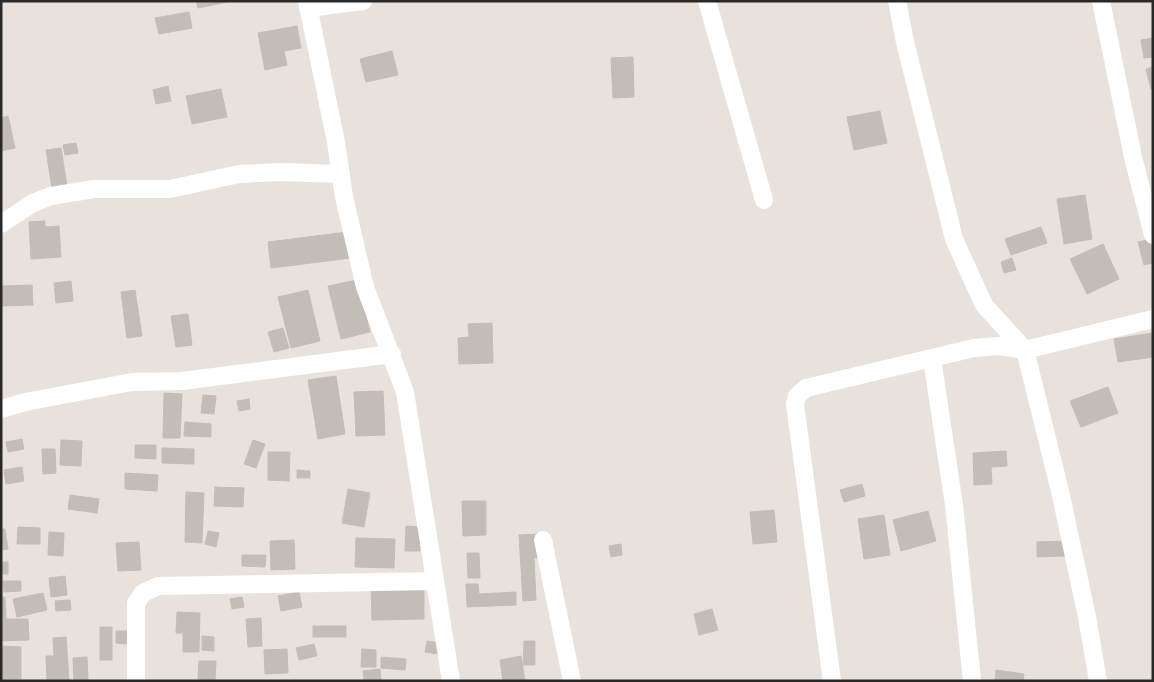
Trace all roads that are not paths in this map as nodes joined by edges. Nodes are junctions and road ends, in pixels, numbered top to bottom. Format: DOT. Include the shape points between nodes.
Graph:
graph roads {
  1 [pos="364,1"];
  2 [pos="707,1"];
  3 [pos="897,1"];
  4 [pos="1101,1"];
  5 [pos="308,5"];
  6 [pos="341,174"];
  7 [pos="764,200"];
  8 [pos="1,224"];
  9 [pos="1153,235"];
  10 [pos="1153,319"];
  11 [pos="1025,350"];
  12 [pos="392,354"];
  13 [pos="932,359"];
  14 [pos="1,409"];
  15 [pos="543,540"];
  16 [pos="434,580"];
  17 [pos="136,681"];
  18 [pos="451,681"];
  19 [pos="572,681"];
  20 [pos="832,681"];
  21 [pos="972,681"];
  22 [pos="1098,681"];
  1 -- 5 [label="street"];
  2 -- 7 [label="street"];
  3 -- 11 [label="street" via="954,239 984,305"];
  4 -- 9 [label="street" via="1133,157"];
  5 -- 6 [label="street"];
  6 -- 8 [label="street" via="239,174 170,189 94,189 51,196 33,203"];
  6 -- 12 [label="street" via="365,287"];
  10 -- 11 [label="street"];
  11 -- 13 [label="street" via="1000,346 974,348"];
  11 -- 22 [label="street" via="1062,501"];
  12 -- 14 [label="street" via="182,381 132,382"];
  12 -- 16 [label="street" via="404,392"];
  13 -- 20 [label="street" via="806,388 797,396 795,404"];
  13 -- 21 [label="street" via="954,505"];
  15 -- 19 [label="street"];
  16 -- 17 [label="street" via="158,586 143,593 136,603"];
  16 -- 18 [label="street"];
}
